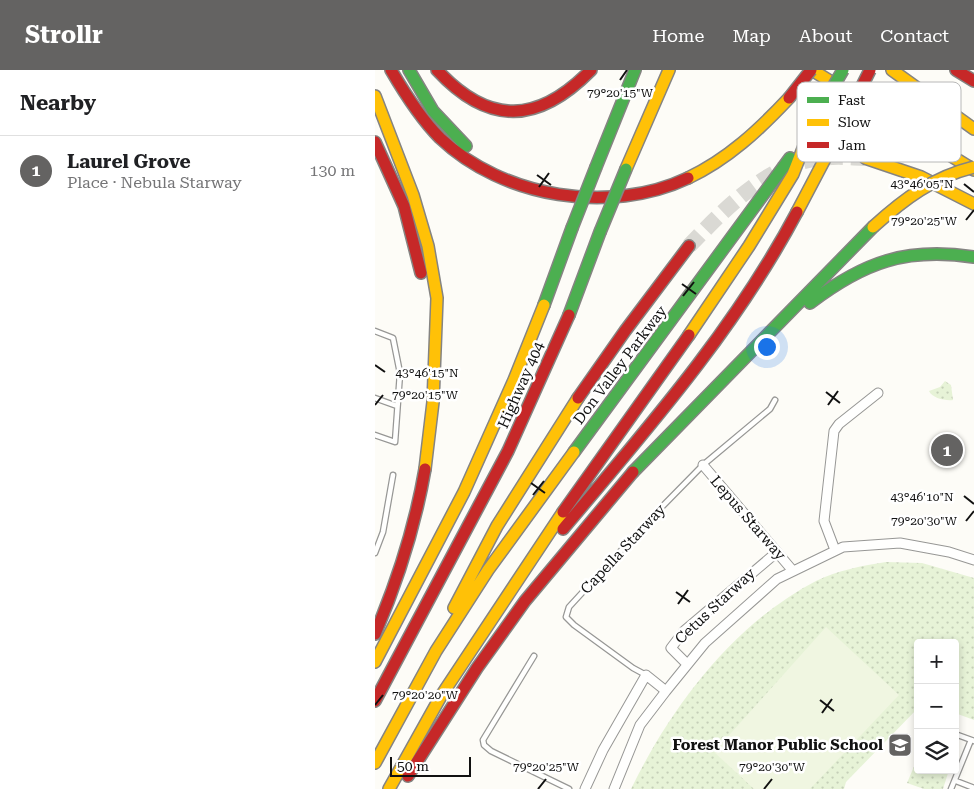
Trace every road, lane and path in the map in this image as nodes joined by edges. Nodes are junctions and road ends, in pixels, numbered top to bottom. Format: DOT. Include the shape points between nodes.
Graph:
graph roads {
  1 [pos="391,70"];
  2 [pos="409,70"];
  3 [pos="437,70"];
  4 [pos="591,70"];
  5 [pos="635,70"];
  6 [pos="669,70"];
  7 [pos="796,70"];
  8 [pos="811,70"];
  9 [pos="843,70"];
  10 [pos="870,70"];
  11 [pos="892,70"];
  12 [pos="956,70"];
  13 [pos="974,81"];
  14 [pos="802,82"];
  15 [pos="819,82"];
  16 [pos="831,82"];
  17 [pos="836,82"];
  18 [pos="864,82"];
  19 [pos="909,82"];
  20 [pos="797,88"];
  21 [pos="375,96"];
  22 [pos="961,120"];
  23 [pos="974,129"];
  24 [pos="375,142"];
  25 [pos="797,146"];
  26 [pos="961,160"];
  27 [pos="798,162"];
  28 [pos="823,162"];
  29 [pos="880,162"];
  30 [pos="974,168"];
  31 [pos="541,190"];
  32 [pos="974,204"];
  33 [pos="689,246"];
  34 [pos="974,257"];
  35 [pos="375,331"];
  36 [pos="753,351"];
  37 [pos="434,377"];
  38 [pos="878,393"];
  39 [pos="375,398"];
  40 [pos="775,400"];
  41 [pos="397,406"];
  42 [pos="375,434"];
  43 [pos="703,465"];
  44 [pos="393,475"];
  45 [pos="835,550"];
  46 [pos="777,552"];
  47 [pos="375,553"];
  48 [pos="974,560"];
  49 [pos="793,571"];
  50 [pos="508,593"];
  51 [pos="375,634"];
  52 [pos="436,651"];
  53 [pos="534,656"];
  54 [pos="375,662"];
  55 [pos="687,664"];
  56 [pos="646,675"];
  57 [pos="666,691"];
  58 [pos="375,701"];
  59 [pos="959,736"];
  60 [pos="972,741"];
  61 [pos="375,763"];
  62 [pos="956,781"];
  63 [pos="974,788"];
  64 [pos="389,789"];
  65 [pos="400,789"];
  66 [pos="569,789"];
  67 [pos="585,789"];
  68 [pos="614,789"];
  69 [pos="951,789"];
  1 -- 31 [label="highway" via="419,114 456,152 492,174"];
  2 -- 31 [label="highway" via="428,106 462,142 510,176"];
  3 -- 4 [label="highway" via="447,84 474,102 498,111 515,112 555,102"];
  5 -- 54 [label="highway, Highway 404, bridge" via="520,364 479,458 446,529"];
  6 -- 58 [label="highway, Highway 404, bridge" via="600,232 562,332 508,451"];
  7 -- 15 [label="highway"];
  8 -- 14 [label="highway, bridge"];
  8 -- 16 [label="highway"];
  9 -- 17 [label="highway, Don Valley Parkway, bridge"];
  10 -- 18 [label="highway, bridge"];
  11 -- 19 [label="highway"];
  12 -- 13 [label="highway"];
  20 -- 31 [label="highway, bridge" via="768,123 738,149 691,178 661,190 632,197 599,198"];
  21 -- 37 [label="highway" via="398,147 428,246 437,300"];
  22 -- 23 [label="highway"];
  24 -- 37 [label="highway" via="391,170 418,253 432,332"];
  25 -- 52 [label="highway, Don Valley Parkway" via="493,563"];
  26 -- 30 [label="highway"];
  27 -- 50 [label="highway" via="749,246 677,354"];
  28 -- 50 [label="highway, bridge" via="778,249 709,351"];
  29 -- 32 [label="highway" via="919,175"];
  30 -- 36 [label="highway, bridge" via="939,177 913,191 873,227"];
  33 -- 52 [label="highway" via="600,363 566,414 466,582"];
  34 -- 36 [label="highway" via="922,252 871,264 836,283"];
  35 -- 41 [label="lane" via="393,338 400,373"];
  36 -- 65 [label="highway" via="634,471 525,601 477,668"];
  37 -- 51 [label="highway" via="430,448 420,502 407,553"];
  38 -- 45 [label="street" via="834,431 824,521"];
  39 -- 41 [label="lane"];
  40 -- 43 [label="lane, Capella Starway" via="770,409"];
  41 -- 42 [label="lane" via="395,442"];
  43 -- 46 [label="street, Lepus Starway"];
  43 -- 56 [label="lane, Capella Starway" via="569,607 566,617"];
  44 -- 47 [label="lane" via="383,532"];
  45 -- 48 [label="street" via="900,543"];
  45 -- 49 [label="street"];
  46 -- 49 [label="street, Lepus Starway"];
  46 -- 55 [label="street, Cetus Starway" via="684,631 671,648"];
  49 -- 55 [label="street" via="777,579 705,643"];
  50 -- 64 [label="highway" via="441,696"];
  52 -- 61 [label="highway"];
  53 -- 66 [label="lane" via="483,740 484,745"];
  55 -- 57 [label="street"];
  56 -- 57 [label="street, Capella Starway"];
  56 -- 67 [label="street" via="603,750"];
  57 -- 68 [label="street" via="640,725"];
  59 -- 60 [label="lane"];
  60 -- 62 [label="lane"];
  62 -- 63 [label="lane"];
  62 -- 69 [label="lane"];
}
